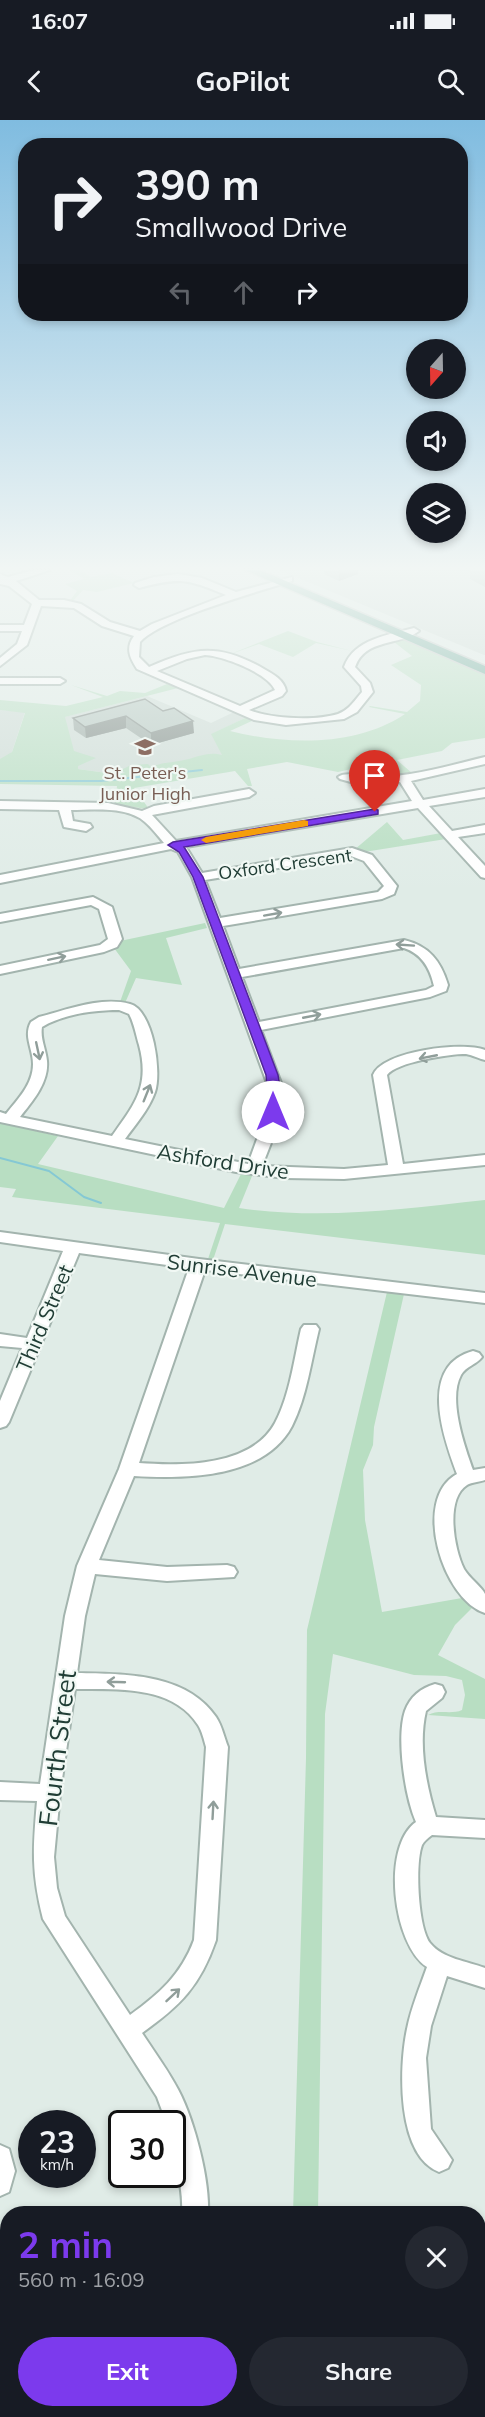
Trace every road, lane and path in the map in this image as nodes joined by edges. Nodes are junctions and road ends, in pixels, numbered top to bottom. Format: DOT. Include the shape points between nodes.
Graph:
graph roads {
  1 [pos="163,677"];
  2 [pos="268,677"];
  3 [pos="359,677"];
  4 [pos="0,681"];
  5 [pos="60,681"];
  6 [pos="241,710"];
  7 [pos="485,760"];
  8 [pos="345,777"];
  9 [pos="404,777"];
  10 [pos="249,793"];
  11 [pos="485,793"];
  12 [pos="420,804"];
  13 [pos="0,806"];
  14 [pos="64,806"];
  15 [pos="142,815"];
  16 [pos="86,827"];
  17 [pos="485,829"];
  18 [pos="450,835"];
  19 [pos="173,845"];
  20 [pos="485,874"];
  21 [pos="198,877"];
  22 [pos="0,879"];
  23 [pos="0,918"];
  24 [pos="216,924"];
  25 [pos="0,970"];
  26 [pos="234,974"];
  27 [pos="254,1027"];
  28 [pos="485,1056"];
  29 [pos="5,1118"];
  30 [pos="115,1142"];
  31 [pos="485,1160"];
  32 [pos="396,1169"];
  33 [pos="253,1170"];
  34 [pos="0,1237"];
  35 [pos="73,1247"];
  36 [pos="199,1264"];
  37 [pos="485,1298"];
  38 [pos="310,1329"];
  39 [pos="0,1340"];
  40 [pos="33,1344"];
  41 [pos="473,1357"];
  42 [pos="0,1422"];
  43 [pos="128,1469"];
  44 [pos="476,1476"];
  45 [pos="87,1566"];
  46 [pos="227,1572"];
  47 [pos="485,1606"];
  48 [pos="65,1681"];
  49 [pos="435,1692"];
  50 [pos="0,1791"];
  51 [pos="49,1793"];
  52 [pos="429,1826"];
  53 [pos="485,1828"];
  54 [pos="440,1962"];
  55 [pos="485,1978"];
  56 [pos="127,2030"];
  57 [pos="0,2157"];
  58 [pos="439,2160"];
  59 [pos="0,2184"];
  60 [pos="196,2206"];
  1 -- 6 [label="street"];
  2 -- 6 [label="street" via="281,691"];
  3 -- 6 [label="street" via="368,692 348,714 286,722"];
  4 -- 5 [label="street"];
  7 -- 9 [label="street"];
  8 -- 9 [label="street" via="366,781"];
  9 -- 12 [label="street"];
  10 -- 15 [label="street"];
  11 -- 12 [label="street"];
  12 -- 18 [label="street"];
  12 -- 19 [label="street"];
  13 -- 14 [label="street"];
  14 -- 15 [label="street" via="119,808"];
  14 -- 16 [label="street" via="68,824"];
  15 -- 19 [label="street"];
  17 -- 18 [label="street"];
  18 -- 20 [label="street"];
  19 -- 21 [label="street" via="183,850"];
  19 -- 22 [label="street"];
  21 -- 24 [label="street"];
  24 -- 21 [label="street, Oxford Crescent, one-way" via="382,895 391,886 368,858 352,852"];
  25 -- 23 [label="street, one-way" via="104,948 115,939 106,909 93,902"];
  24 -- 26 [label="street"];
  26 -- 27 [label="street"];
  27 -- 26 [label="street, one-way" via="430,993 441,985 425,952 418,946 404,944"];
  27 -- 33 [label="street" via="272,1075 275,1098 272,1120"];
  28 -- 32 [label="street, one-way" via="459,1051 390,1064 382,1070"];
  29 -- 30 [label="street, Ashford Drive"];
  30 -- 29 [label="street, one-way" via="145,1098 152,1072 137,1014 122,1005 48,1019 36,1025 38,1078 30,1093"];
  30 -- 33 [label="street, Ashford Drive"];
  31 -- 32 [label="street, Ashford Drive"];
  32 -- 33 [label="street, Ashford Drive" via="324,1174"];
  34 -- 35 [label="street, Sunrise Avenue"];
  35 -- 36 [label="street, Sunrise Avenue"];
  35 -- 40 [label="street, Third Street"];
  36 -- 37 [label="street, Sunrise Avenue"];
  36 -- 43 [label="street, Fourth Street"];
  38 -- 43 [label="street" via="286,1420 266,1445 231,1462 199,1470"];
  39 -- 40 [label="street"];
  40 -- 42 [label="street, Third Street"];
  41 -- 44 [label="street" via="455,1369 448,1395 449,1424"];
  43 -- 45 [label="street, Fourth Street"];
  44 -- 47 [label="street" via="455,1484 448,1497 445,1542 460,1579"];
  45 -- 46 [label="street" via="167,1574"];
  45 -- 48 [label="street, Fourth Street"];
  48 -- 51 [label="street, Fourth Street"];
  56 -- 48 [label="street, one-way" via="181,1988 198,1962 205,1940 215,1735 196,1707 161,1688 140,1683"];
  49 -- 52 [label="street" via="423,1700 414,1717 416,1778 421,1808"];
  50 -- 51 [label="street"];
  51 -- 56 [label="street, Fourth Street" via="43,1857 54,1919"];
  52 -- 53 [label="street"];
  52 -- 54 [label="street" via="419,1832 409,1850 410,1912 418,1946"];
  54 -- 55 [label="street"];
  54 -- 58 [label="street" via="419,2026 414,2058 418,2130"];
  56 -- 60 [label="street, Fourth Street" via="166,2092 182,2132"];
  57 -- 59 [label="street"];
}
